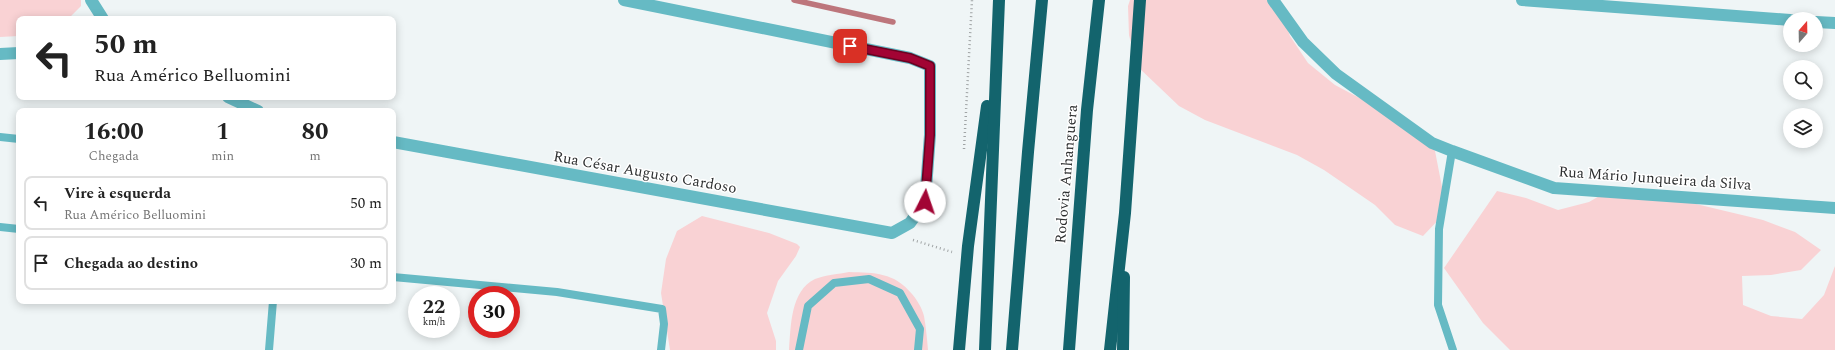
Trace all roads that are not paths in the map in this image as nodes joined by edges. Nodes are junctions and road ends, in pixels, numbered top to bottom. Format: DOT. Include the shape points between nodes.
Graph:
graph roads {
  1 [pos="91,0"];
  2 [pos="624,0"];
  3 [pos="999,0"];
  4 [pos="1042,0"];
  5 [pos="1099,0"];
  6 [pos="1140,0"];
  7 [pos="1273,0"];
  8 [pos="1522,0"];
  9 [pos="101,16"];
  10 [pos="1783,19"];
  11 [pos="1823,22"];
  12 [pos="1835,23"];
  13 [pos="996,35"];
  14 [pos="16,52"];
  15 [pos="0,54"];
  16 [pos="234,100"];
  17 [pos="252,108"];
  18 [pos="0,137"];
  19 [pos="16,139"];
  20 [pos="396,143"];
  21 [pos="1452,151"];
  22 [pos="1835,208"];
  23 [pos="1125,213"];
  24 [pos="0,227"];
  25 [pos="16,229"];
  26 [pos="396,277"];
  27 [pos="273,304"];
  28 [pos="269,350"];
  29 [pos="661,350"];
  30 [pos="799,350"];
  31 [pos="918,350"];
  32 [pos="959,350"];
  33 [pos="985,350"];
  34 [pos="1012,350"];
  35 [pos="1069,350"];
  36 [pos="1110,350"];
  37 [pos="1123,350"];
  38 [pos="1453,350"];
  1 -- 9 [label="street"];
  2 -- 20 [label="street, Rua César Augusto Cardoso" via="910,58 930,66 930,135 925,202 910,223 892,233"];
  3 -- 13 [label="highway"];
  4 -- 34 [label="highway"];
  5 -- 35 [label="highway, Rodovia Anhanguera" via="1087,110"];
  6 -- 23 [label="highway"];
  7 -- 21 [label="street, Rua Mário Junqueira da Silva" via="1304,42 1336,74 1432,142"];
  8 -- 10 [label="street"];
  11 -- 12 [label="street"];
  13 -- 32 [label="highway" via="968,246"];
  13 -- 33 [label="highway"];
  14 -- 15 [label="street"];
  16 -- 17 [label="street"];
  18 -- 19 [label="lane"];
  21 -- 22 [label="street, Rua Mário Junqueira da Silva" via="1554,188"];
  21 -- 38 [label="lane" via="1439,229 1438,305"];
  23 -- 36 [label="highway"];
  23 -- 37 [label="highway"];
  24 -- 25 [label="lane"];
  26 -- 29 [label="lane" via="557,292 662,309 664,324"];
  27 -- 28 [label="lane"];
  30 -- 31 [label="lane" via="808,306 834,283 869,279 900,293 920,329"];
}
